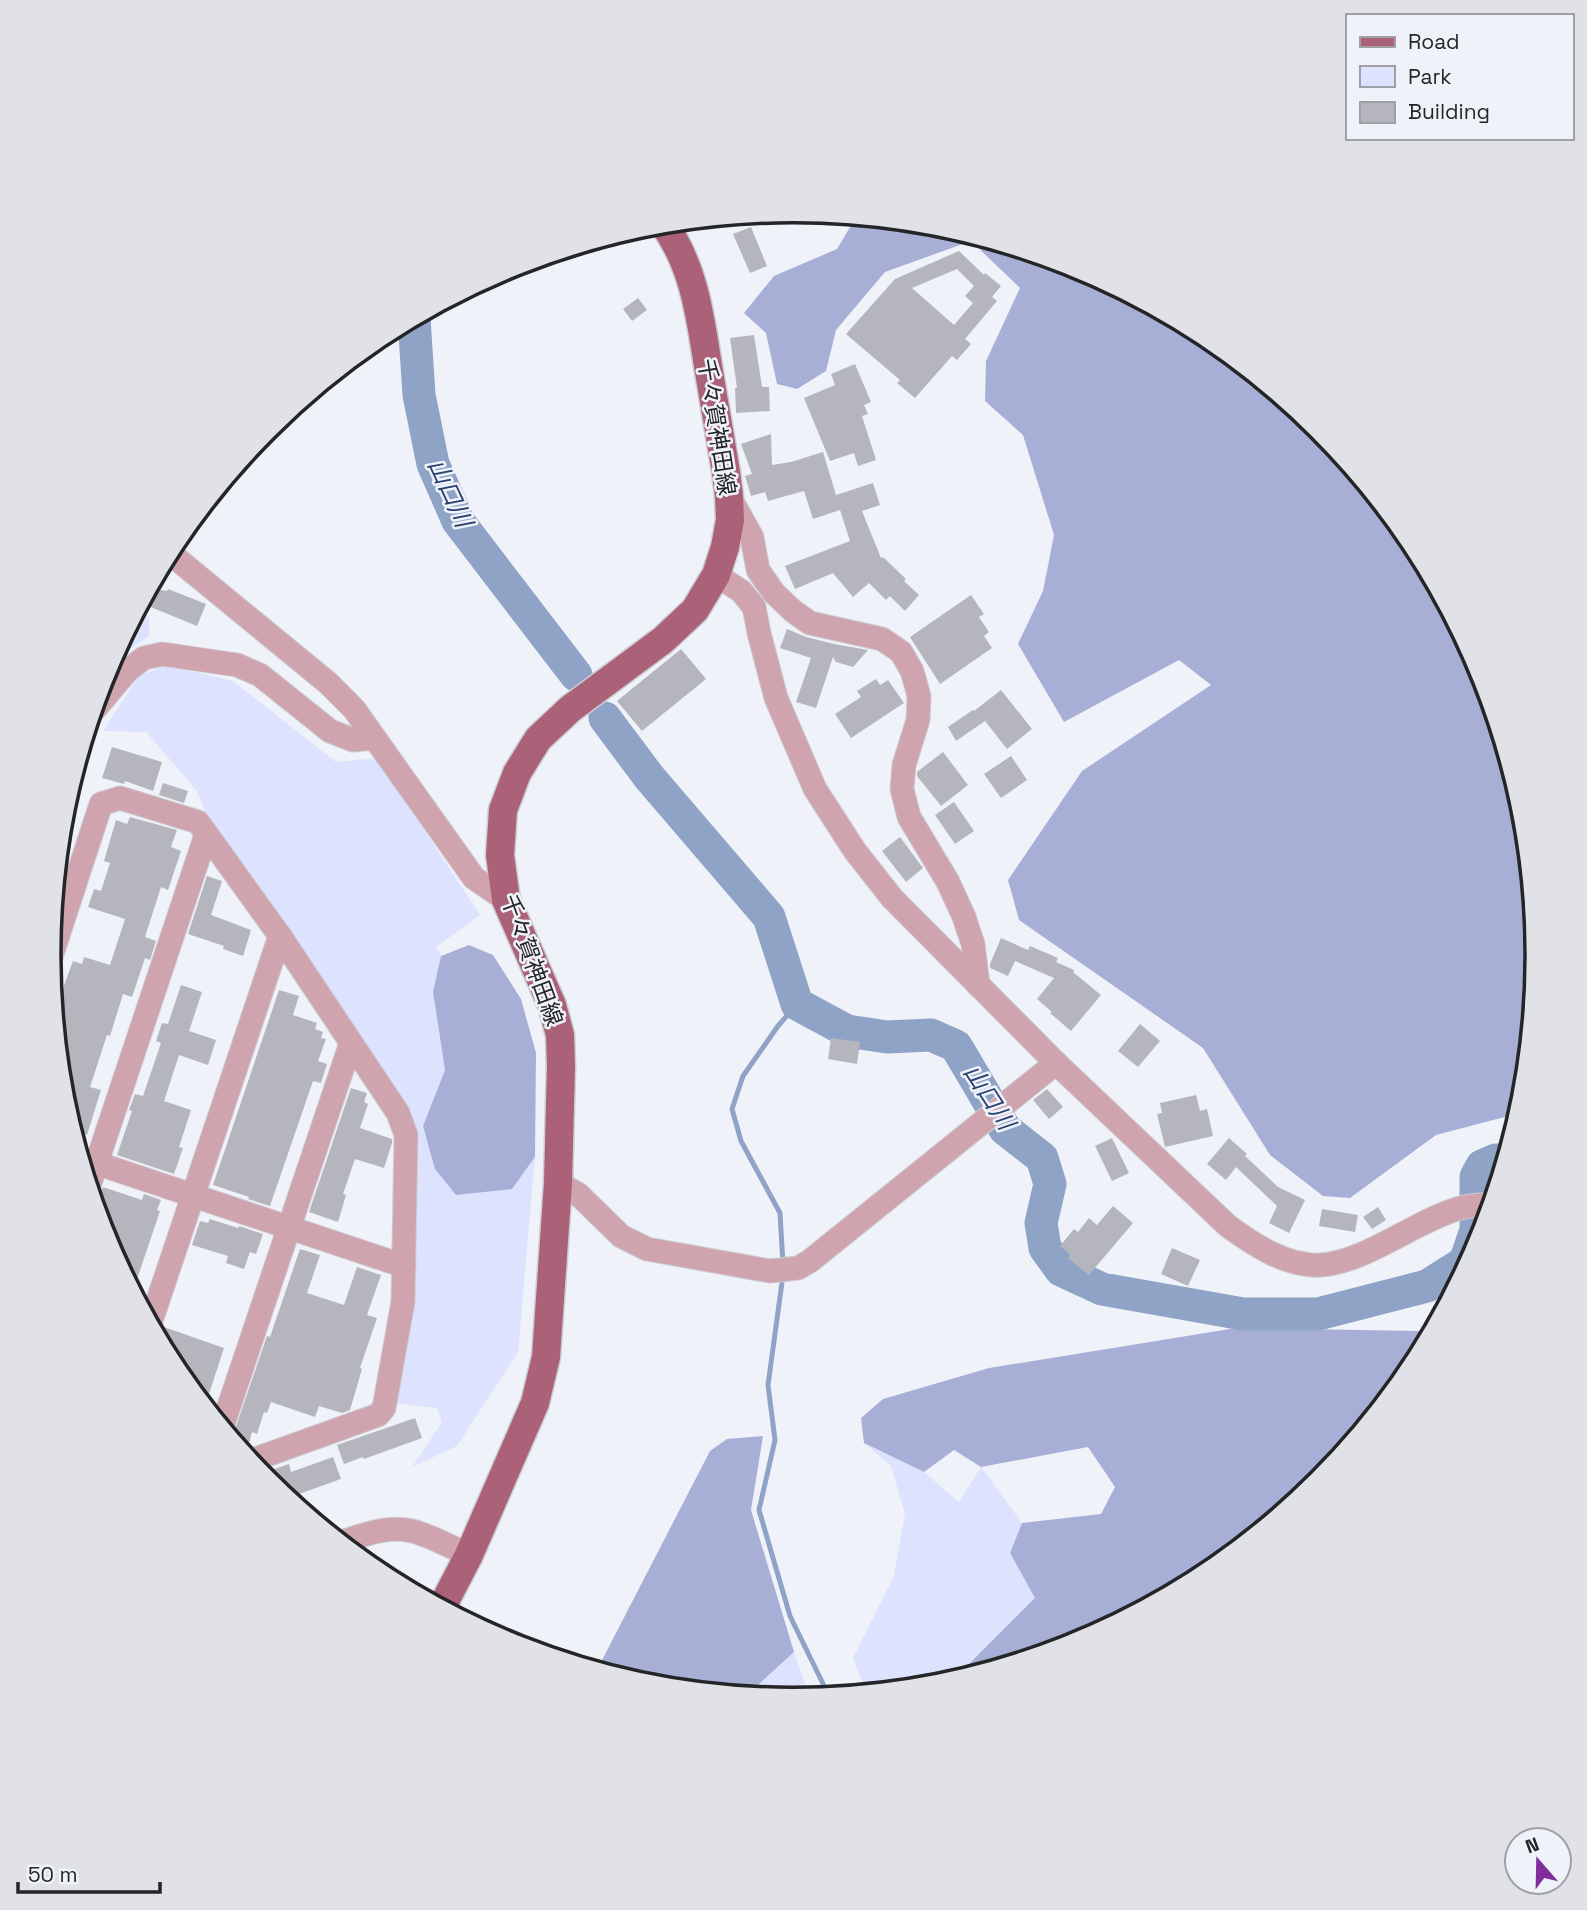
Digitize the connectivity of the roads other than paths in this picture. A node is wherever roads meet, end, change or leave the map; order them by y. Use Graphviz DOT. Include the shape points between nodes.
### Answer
graph roads {
  1 [pos="671,234"];
  2 [pos="729,496"];
  3 [pos="178,560"];
  4 [pos="716,575"];
  5 [pos="112,689"];
  6 [pos="373,737"];
  7 [pos="206,835"];
  8 [pos="506,900"];
  9 [pos="62,922"];
  10 [pos="280,936"];
  11 [pos="978,985"];
  12 [pos="351,1044"];
  13 [pos="1056,1063"];
  14 [pos="90,1158"];
  15 [pos="91,1161"];
  16 [pos="558,1183"];
  17 [pos="194,1196"];
  18 [pos="1481,1205"];
  19 [pos="289,1227"];
  20 [pos="404,1266"];
  21 [pos="154,1312"];
  22 [pos="226,1416"];
  23 [pos="261,1457"];
  24 [pos="352,1539"];
  25 [pos="469,1555"];
  26 [pos="446,1599"];
  1 -- 2 [label="main road, 千々賀神田線" via="700,314"];
  2 -- 4 [label="main road, 千々賀神田線" via="730,520"];
  2 -- 11 [label="street" via="752,537 758,570 774,593 810,623 881,639 901,652 912,671 919,695 918,720 902,789 909,817 964,916"];
  3 -- 6 [label="street" via="328,683"];
  4 -- 8 [label="main road, 千々賀神田線" via="695,610 663,640 570,709 538,739 517,773 503,810 500,855"];
  4 -- 11 [label="street" via="741,591 754,607 776,698 815,789 892,898"];
  5 -- 6 [label="street" via="144,658 162,654 237,665 260,676 330,731 353,740"];
  6 -- 8 [label="street" via="474,878"];
  7 -- 9 [label="street" via="198,822 120,798 101,804"];
  7 -- 10 [label="street"];
  7 -- 14 [label="street"];
  8 -- 16 [label="main road, 千々賀神田線" via="552,1005 560,1035"];
  10 -- 12 [label="street"];
  10 -- 17 [label="street"];
  11 -- 13 [label="street"];
  12 -- 19 [label="street"];
  12 -- 20 [label="street" via="398,1113 406,1135"];
  13 -- 16 [label="street" via="798,1268 770,1271 647,1249 621,1236 578,1194"];
  13 -- 18 [label="street" via="1228,1226 1286,1260 1319,1265 1348,1260 1427,1221"];
  15 -- 17 [label="street"];
  16 -- 25 [label="main road, 千々賀神田線" via="546,1357 538,1392"];
  17 -- 19 [label="street"];
  17 -- 21 [label="street"];
  19 -- 20 [label="street"];
  19 -- 22 [label="street"];
  20 -- 23 [label="street" via="403,1302 384,1408 378,1415"];
  24 -- 25 [label="street" via="381,1530 414,1531"];
  25 -- 26 [label="main road, 千々賀神田線"];
}
